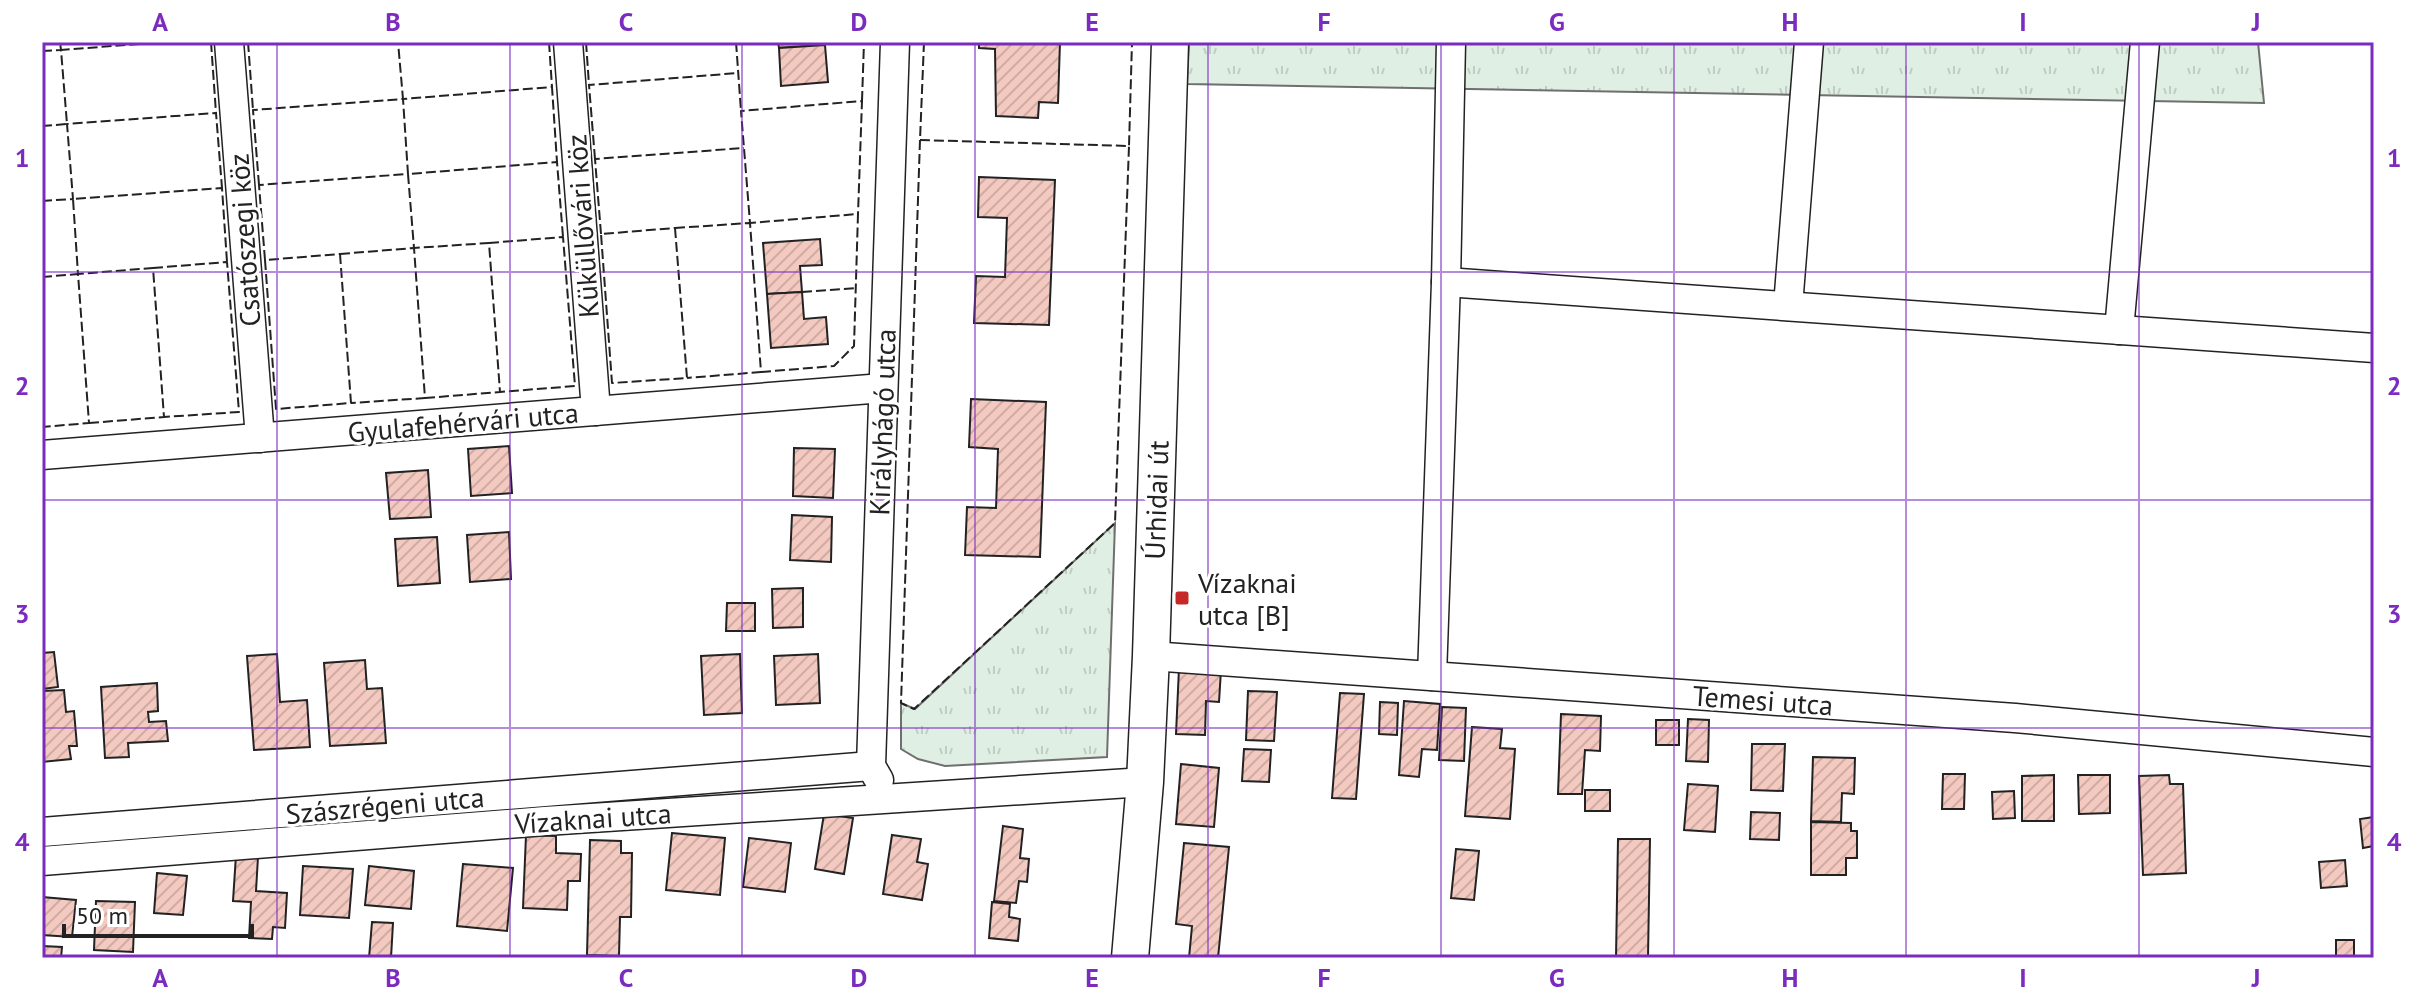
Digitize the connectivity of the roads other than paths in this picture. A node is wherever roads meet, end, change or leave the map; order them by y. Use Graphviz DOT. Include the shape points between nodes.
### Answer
graph roads {
  1 [pos="229,42"];
  2 [pos="568,42"];
  3 [pos="895,42"];
  4 [pos="1170,42"];
  5 [pos="1451,42"];
  6 [pos="1809,42"];
  7 [pos="2145,42"];
  8 [pos="1446,282"];
  9 [pos="1788,306"];
  10 [pos="2119,330"];
  11 [pos="2374,348"];
  12 [pos="883,388"];
  13 [pos="596,411"];
  14 [pos="260,438"];
  15 [pos="42,455"];
  16 [pos="1151,656"];
  17 [pos="1432,676"];
  18 [pos="2374,752"];
  19 [pos="871,766"];
  20 [pos="1145,782"];
  21 [pos="889,798"];
  22 [pos="42,832"];
  23 [pos="42,861"];
  24 [pos="1130,958"];
  1 -- 14 [label="street, Csatószegi köz"];
  2 -- 13 [label="street, Küküllővári köz"];
  3 -- 12 [label="street, Királyhágó utca"];
  4 -- 16 [label="main road, Úrhidai út"];
  5 -- 8 [label="street"];
  6 -- 9 [label="street"];
  7 -- 10 [label="street"];
  8 -- 9 [label="street"];
  8 -- 17 [label="street"];
  9 -- 10 [label="street"];
  10 -- 11 [label="street"];
  12 -- 13 [label="street, Gyulafehérvári utca"];
  12 -- 19 [label="street, Királyhágó utca"];
  13 -- 14 [label="street, Gyulafehérvári utca"];
  14 -- 15 [label="street, Gyulafehérvári utca"];
  16 -- 17 [label="street, Temesi utca"];
  16 -- 20 [label="main road, Úrhidai út"];
  17 -- 18 [label="street, Temesi utca" via="2015,718"];
  19 -- 21 [label="street"];
  19 -- 22 [label="street, Szászrégeni utca"];
  20 -- 21 [label="street, Vízaknai utca"];
  20 -- 24 [label="main road, Úrhidai út"];
  21 -- 23 [label="street, Vízaknai utca"];
}
